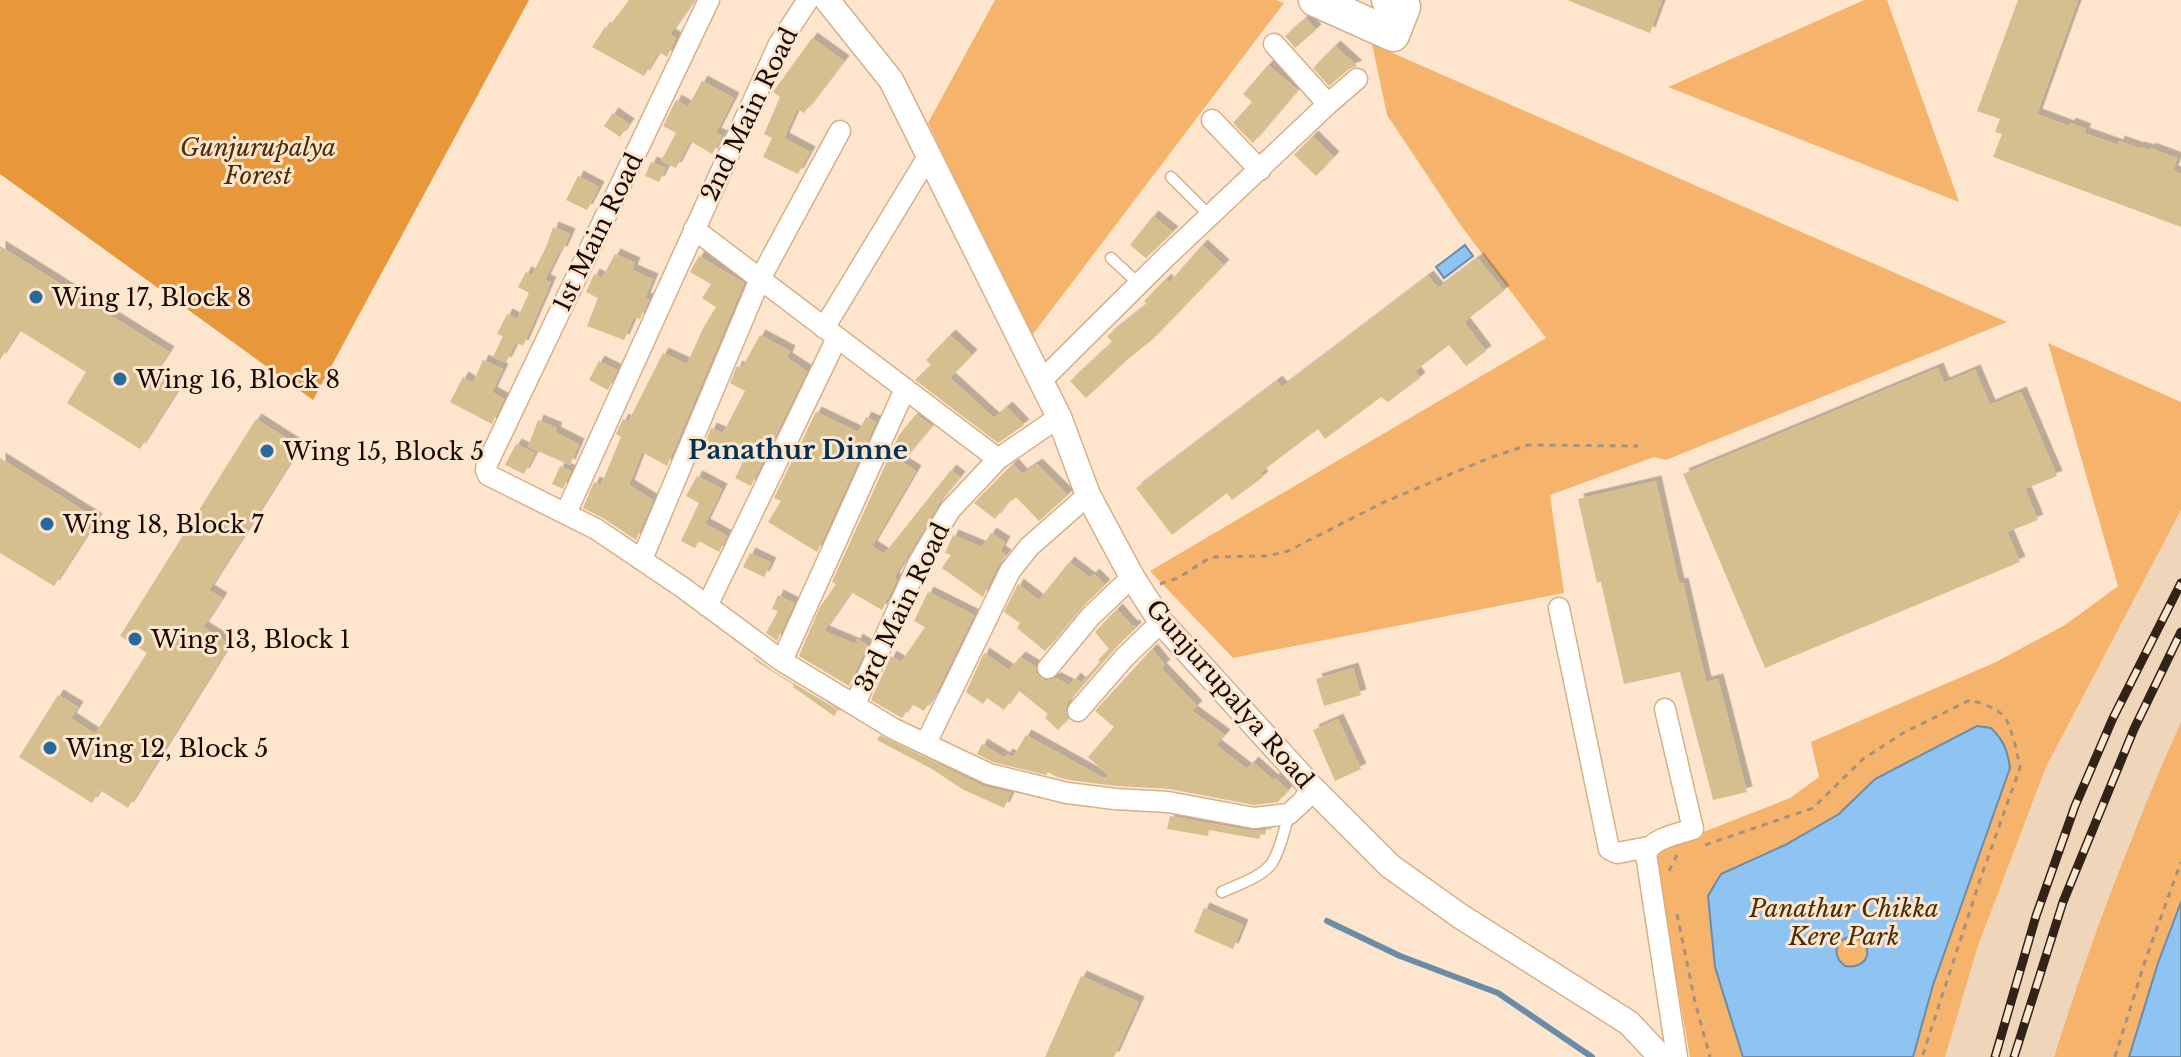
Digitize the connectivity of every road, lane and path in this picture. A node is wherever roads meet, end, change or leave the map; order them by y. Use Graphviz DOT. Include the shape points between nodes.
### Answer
graph roads {
  1 [pos="709,0"];
  2 [pos="808,0"];
  3 [pos="827,0"];
  4 [pos="1315,0"];
  5 [pos="1395,14"];
  6 [pos="1274,44"];
  7 [pos="1357,79"];
  8 [pos="1328,104"];
  9 [pos="1212,120"];
  10 [pos="840,131"];
  11 [pos="929,155"];
  12 [pos="1260,170"];
  13 [pos="1171,177"];
  14 [pos="1210,216"];
  15 [pos="694,229"];
  16 [pos="1111,258"];
  17 [pos="760,279"];
  18 [pos="1139,284"];
  19 [pos="830,333"];
  20 [pos="1041,381"];
  21 [pos="905,389"];
  22 [pos="1059,417"];
  23 [pos="1638,446"];
  24 [pos="998,459"];
  25 [pos="1088,495"];
  26 [pos="566,513"];
  27 [pos="642,559"];
  28 [pos="1138,585"];
  29 [pos="707,606"];
  30 [pos="1559,608"];
  31 [pos="1161,622"];
  32 [pos="782,661"];
  33 [pos="1048,668"];
  34 [pos="855,704"];
  35 [pos="1665,709"];
  36 [pos="1078,711"];
  37 [pos="926,743"];
  38 [pos="1312,788"];
  39 [pos="1289,814"];
  40 [pos="1649,847"];
  41 [pos="1693,848"];
  42 [pos="1678,854"];
  43 [pos="2181,862"];
  44 [pos="1668,873"];
  45 [pos="1222,892"];
  46 [pos="1674,902"];
  47 [pos="1661,1057"];
  48 [pos="1677,1057"];
  49 [pos="1710,1057"];
  50 [pos="1922,1057"];
  51 [pos="2115,1057"];
  1 -- 26 [label="street, 1st Main Road" via="487,464 488,475"];
  2 -- 15 [label="street, 2nd Main Road" via="779,44"];
  3 -- 11 [label="street, Gunjurupalya Road" via="891,80"];
  4 -- 5 [label="main road"];
  6 -- 8 [label="street"];
  7 -- 8 [label="street"];
  8 -- 12 [label="street"];
  9 -- 12 [label="street"];
  10 -- 17 [label="street"];
  11 -- 19 [label="street"];
  11 -- 20 [label="street, Gunjurupalya Road"];
  12 -- 14 [label="street"];
  13 -- 14 [label="lane"];
  14 -- 18 [label="street"];
  15 -- 17 [label="street"];
  15 -- 26 [label="street, 2nd Main Road"];
  16 -- 18 [label="lane"];
  17 -- 19 [label="street"];
  17 -- 27 [label="street"];
  18 -- 20 [label="street"];
  19 -- 21 [label="street"];
  19 -- 29 [label="street"];
  20 -- 22 [label="street, Gunjurupalya Road"];
  21 -- 24 [label="street"];
  21 -- 32 [label="street"];
  22 -- 24 [label="street, 3rd Main Road"];
  22 -- 25 [label="street, Gunjurupalya Road"];
  23 -- 28 [label="path" via="1528,445 1382,503 1288,551 1211,557 1178,578"];
  24 -- 34 [label="street, 3rd Main Road" via="950,510 919,562"];
  25 -- 28 [label="street, Gunjurupalya Road"];
  25 -- 37 [label="street" via="1010,571"];
  26 -- 27 [label="street"];
  27 -- 29 [label="street"];
  28 -- 31 [label="street, Gunjurupalya Road"];
  28 -- 33 [label="street" via="1091,616"];
  29 -- 32 [label="street"];
  30 -- 40 [label="street" via="1609,849 1617,853"];
  31 -- 36 [label="street"];
  31 -- 38 [label="street, Gunjurupalya Road"];
  32 -- 34 [label="street"];
  34 -- 37 [label="street"];
  35 -- 40 [label="street" via="1693,829"];
  37 -- 39 [label="street" via="989,774 1067,793 1168,802 1254,818"];
  38 -- 39 [label="street"];
  38 -- 47 [label="street, Gunjurupalya Road" via="1390,866 1629,1023"];
  39 -- 45 [label="lane" via="1270,865"];
  40 -- 48 [label="street"];
  41 -- 50 [label="path" via="1813,808 1863,759 1970,700 2004,717 2020,768"];
  42 -- 44 [label="path"];
  43 -- 51 [label="path"];
  46 -- 49 [label="path"];
}
